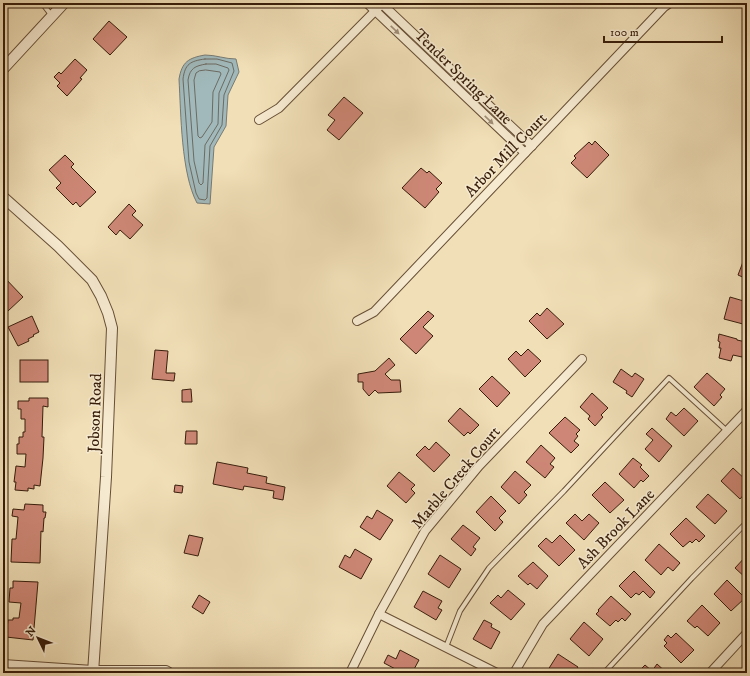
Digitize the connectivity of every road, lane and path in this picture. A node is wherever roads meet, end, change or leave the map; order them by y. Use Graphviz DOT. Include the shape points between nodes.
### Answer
graph roads {
  1 [pos="42,3"];
  2 [pos="64,3"];
  3 [pos="367,3"];
  4 [pos="382,3"];
  5 [pos="670,3"];
  6 [pos="375,11"];
  7 [pos="52,16"];
  8 [pos="3,69"];
  9 [pos="259,120"];
  10 [pos="532,146"];
  11 [pos="525,153"];
  12 [pos="3,197"];
  13 [pos="357,321"];
  14 [pos="582,359"];
  15 [pos="747,410"];
  16 [pos="727,431"];
  17 [pos="747,522"];
  18 [pos="379,614"];
  19 [pos="747,633"];
  20 [pos="446,647"];
  21 [pos="3,664"];
  22 [pos="93,671"];
  23 [pos="171,673"];
  24 [pos="350,673"];
  25 [pos="497,673"];
  26 [pos="514,673"];
  27 [pos="604,673"];
  28 [pos="710,673"];
  1 -- 7 [label="lane"];
  2 -- 7 [label="street"];
  3 -- 6 [label="street, Tender Spring Lane"];
  4 -- 6 [label="street"];
  4 -- 10 [label="street, Tender Spring Lane"];
  5 -- 10 [label="street, Arbor Mill Court"];
  6 -- 9 [label="street" via="279,108"];
  6 -- 11 [label="street, Tender Spring Lane, one-way"];
  7 -- 8 [label="street"];
  10 -- 11 [label="street, Arbor Mill Court"];
  11 -- 13 [label="street, Arbor Mill Court" via="374,312"];
  12 -- 22 [label="street, Jobson Road" via="92,280 101,296 112,328 106,477"];
  14 -- 18 [label="street, Marble Creek Court" via="479,466 425,531"];
  15 -- 16 [label="street, Ash Brook Lane"];
  16 -- 20 [label="lane" via="669,378 564,492 489,568 460,612"];
  16 -- 26 [label="street, Ash Brook Lane" via="543,624"];
  17 -- 27 [label="lane"];
  18 -- 20 [label="street"];
  18 -- 24 [label="street, Marble Creek Court"];
  19 -- 28 [label="street"];
  20 -- 25 [label="street"];
  21 -- 22 [label="street"];
  22 -- 23 [label="street" via="166,670"];
}
